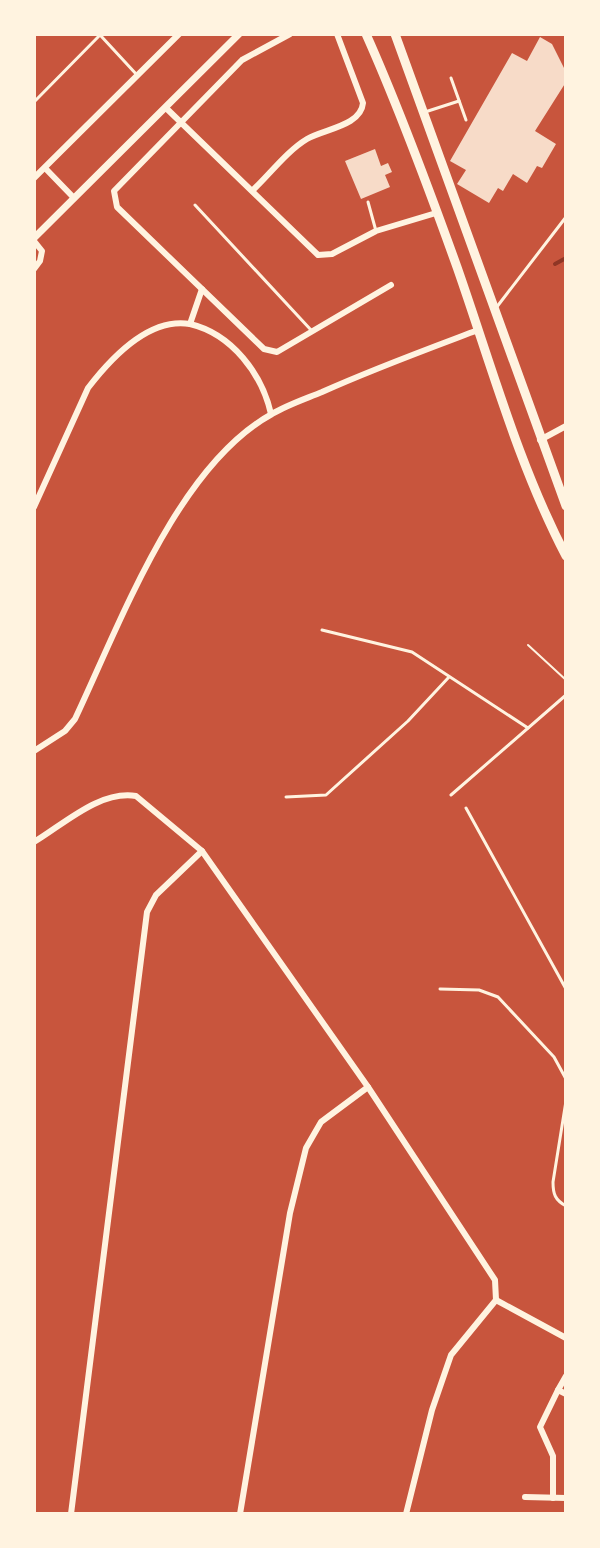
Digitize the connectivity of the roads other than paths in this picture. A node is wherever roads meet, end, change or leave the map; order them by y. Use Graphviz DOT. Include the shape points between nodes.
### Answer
graph roads {
  1 [pos="179,34"];
  2 [pos="239,34"];
  3 [pos="291,34"];
  4 [pos="337,34"];
  5 [pos="366,34"];
  6 [pos="396,34"];
  7 [pos="100,35"];
  8 [pos="138,75"];
  9 [pos="451,78"];
  10 [pos="459,101"];
  11 [pos="34,102"];
  12 [pos="166,108"];
  13 [pos="425,112"];
  14 [pos="466,120"];
  15 [pos="180,122"];
  16 [pos="45,168"];
  17 [pos="34,178"];
  18 [pos="253,190"];
  19 [pos="74,198"];
  20 [pos="368,202"];
  21 [pos="195,205"];
  22 [pos="436,213"];
  23 [pos="566,217"];
  24 [pos="376,231"];
  25 [pos="34,239"];
  26 [pos="34,269"];
  27 [pos="391,285"];
  28 [pos="202,289"];
  29 [pos="496,308"];
  30 [pos="190,324"];
  31 [pos="311,330"];
  32 [pos="478,330"];
  33 [pos="271,414"];
  34 [pos="566,426"];
  35 [pos="540,441"];
  36 [pos="566,506"];
  37 [pos="34,507"];
  38 [pos="566,556"];
  39 [pos="321,630"];
  40 [pos="448,677"];
  41 [pos="566,695"];
  42 [pos="528,728"];
  43 [pos="34,751"];
  44 [pos="451,795"];
  45 [pos="286,797"];
  46 [pos="466,808"];
  47 [pos="34,842"];
  48 [pos="202,851"];
  49 [pos="440,989"];
  50 [pos="566,989"];
  51 [pos="566,1078"];
  52 [pos="368,1087"];
  53 [pos="566,1101"];
  54 [pos="566,1206"];
  55 [pos="496,1300"];
  56 [pos="566,1338"];
  57 [pos="566,1376"];
  58 [pos="558,1390"];
  59 [pos="566,1395"];
  60 [pos="525,1497"];
  61 [pos="553,1498"];
  62 [pos="566,1498"];
  63 [pos="71,1514"];
  64 [pos="240,1514"];
  65 [pos="406,1514"];
  1 -- 8 [label="street"];
  2 -- 12 [label="street"];
  3 -- 15 [label="street" via="242,60"];
  4 -- 18 [label="street" via="363,103 359,116 306,139"];
  5 -- 22 [label="main road"];
  6 -- 13 [label="main road"];
  7 -- 8 [label="lane"];
  7 -- 11 [label="lane"];
  8 -- 16 [label="street"];
  9 -- 10 [label="lane"];
  10 -- 13 [label="lane"];
  10 -- 14 [label="lane"];
  12 -- 15 [label="street"];
  12 -- 19 [label="street"];
  13 -- 29 [label="main road"];
  15 -- 18 [label="street"];
  15 -- 28 [label="street" via="114,191 114,199 117,207"];
  16 -- 17 [label="street"];
  16 -- 19 [label="street"];
  18 -- 24 [label="street" via="318,255 332,254"];
  19 -- 25 [label="street"];
  20 -- 24 [label="lane"];
  21 -- 31 [label="lane"];
  22 -- 24 [label="street"];
  22 -- 32 [label="main road"];
  23 -- 29 [label="lane"];
  25 -- 26 [label="street" via="42,251"];
  27 -- 31 [label="street"];
  28 -- 30 [label="street"];
  28 -- 31 [label="street" via="264,349 277,352"];
  29 -- 35 [label="main road"];
  30 -- 33 [label="street" via="211,331 235,350 259,381"];
  30 -- 37 [label="street" via="178,322 147,332 99,374 88,388"];
  32 -- 33 [label="street"];
  32 -- 38 [label="main road" via="523,460"];
  33 -- 43 [label="street" via="214,462 185,497 75,719 65,732"];
  34 -- 35 [label="street"];
  35 -- 36 [label="main road"];
  39 -- 40 [label="lane" via="412,652"];
  40 -- 42 [label="lane"];
  40 -- 45 [label="lane" via="408,721 326,795"];
  41 -- 42 [label="lane"];
  42 -- 44 [label="lane"];
  46 -- 50 [label="lane"];
  47 -- 48 [label="street" via="107,797 122,794 136,796"];
  48 -- 52 [label="street"];
  48 -- 63 [label="street" via="156,895 147,912"];
  49 -- 51 [label="lane" via="479,990 498,997 554,1057"];
  52 -- 55 [label="street" via="495,1280"];
  52 -- 64 [label="street" via="321,1122 306,1148 290,1213"];
  53 -- 54 [label="lane" via="553,1193"];
  55 -- 56 [label="street"];
  55 -- 65 [label="street" via="451,1355 432,1410"];
  57 -- 58 [label="street"];
  58 -- 59 [label="street"];
  58 -- 61 [label="street" via="540,1427 553,1456"];
  60 -- 61 [label="street"];
  61 -- 62 [label="street"];
}
